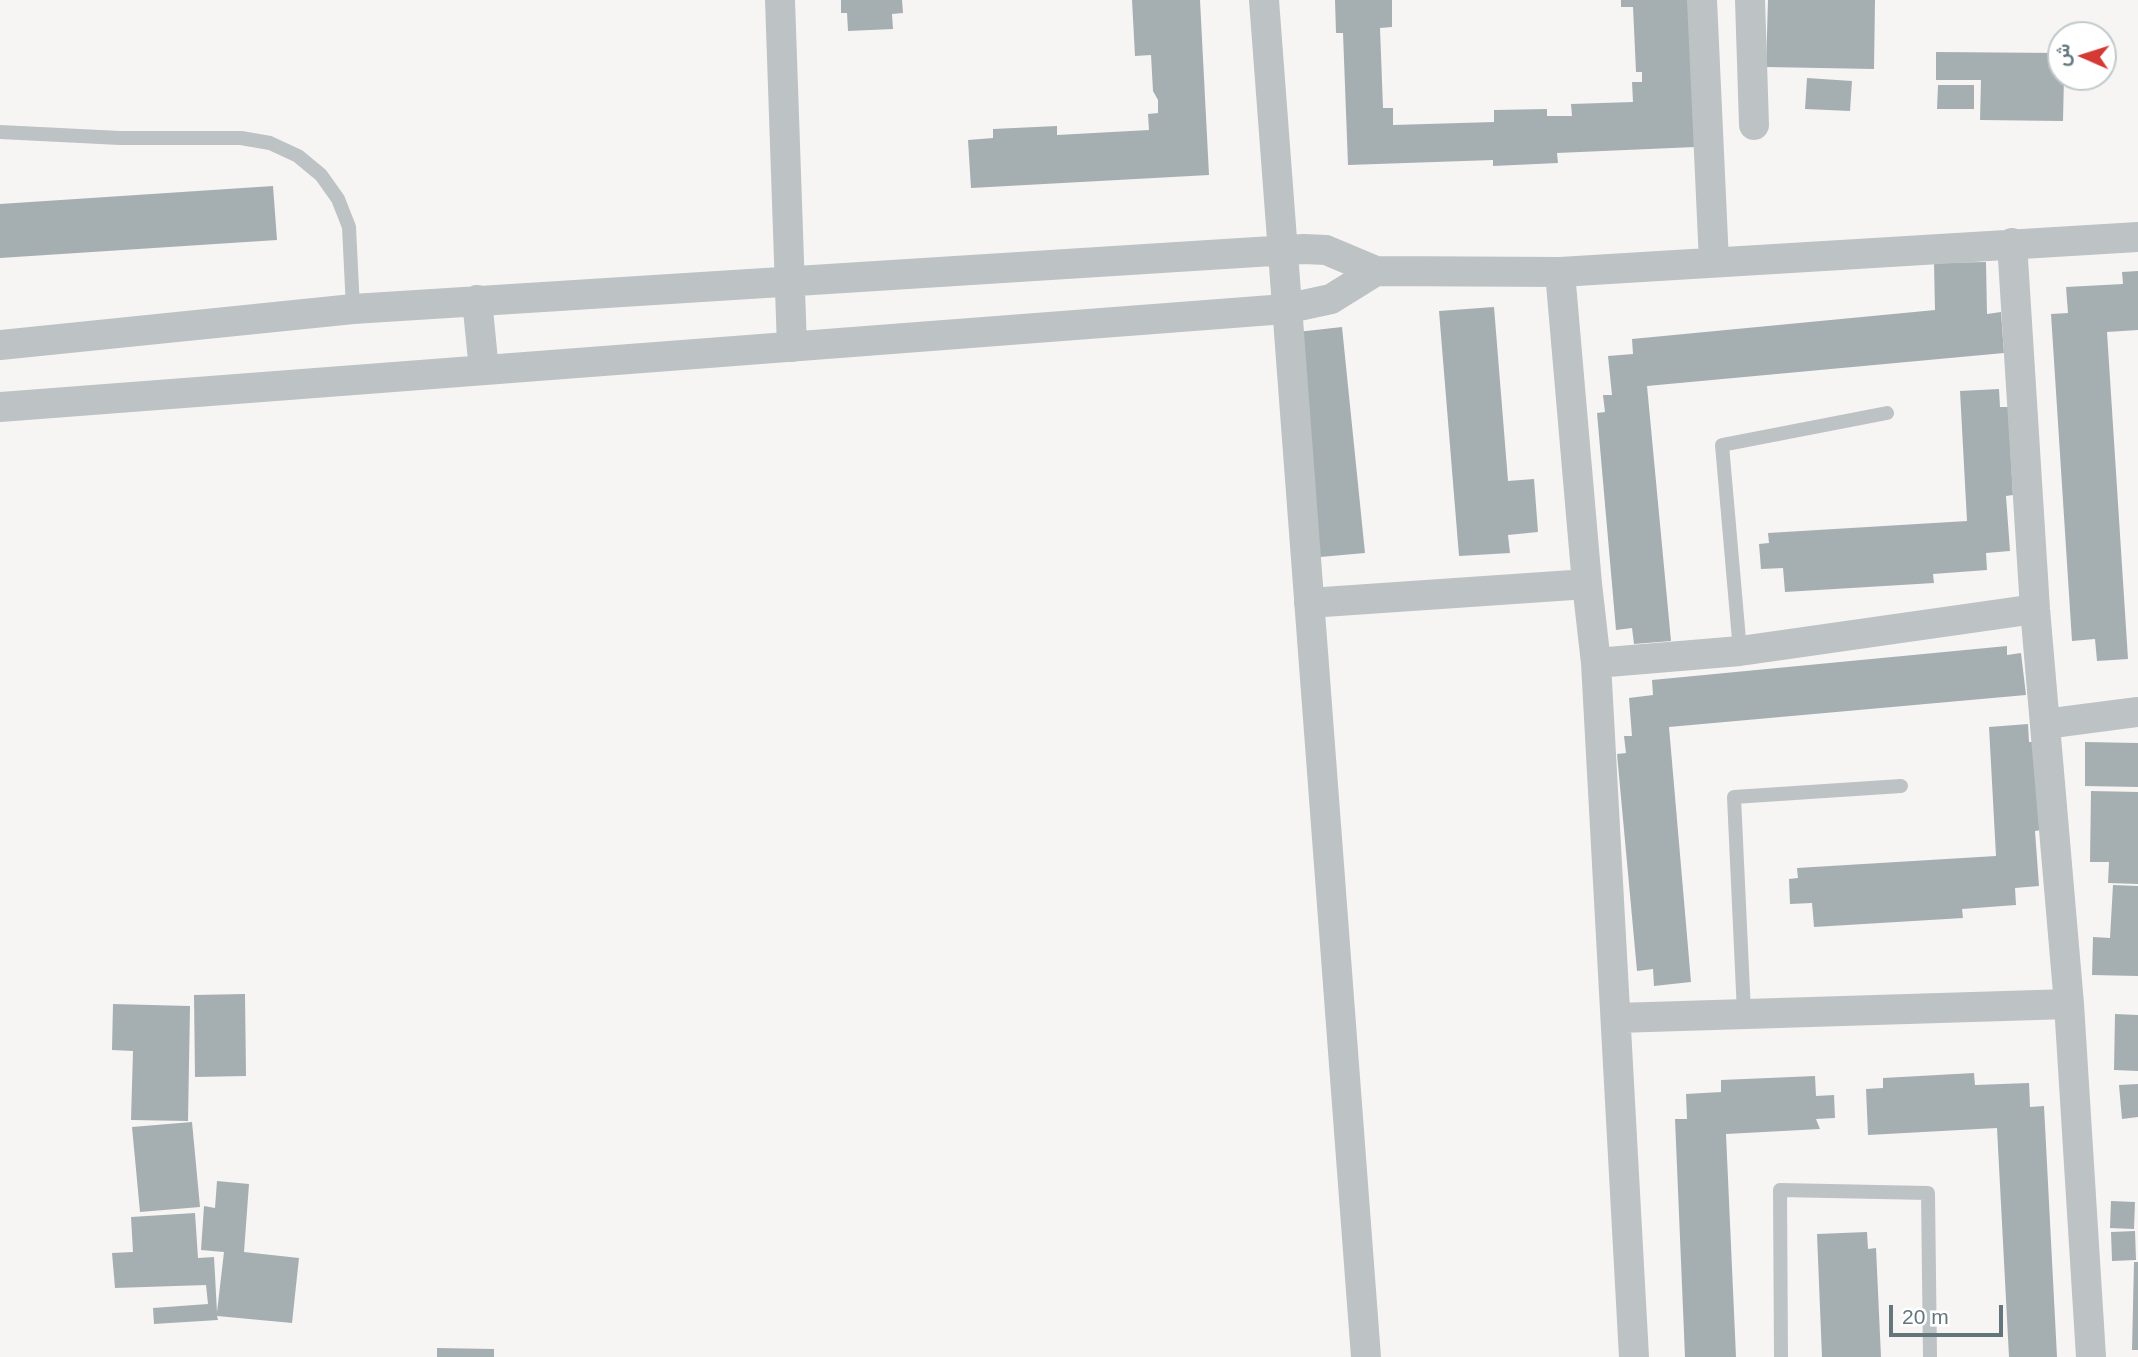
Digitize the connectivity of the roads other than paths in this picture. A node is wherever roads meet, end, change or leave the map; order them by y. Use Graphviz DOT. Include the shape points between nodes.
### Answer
graph roads {
  1 [pos="780,0"];
  2 [pos="1264,0"];
  3 [pos="1702,0"];
  4 [pos="1750,0"];
  5 [pos="1754,125"];
  6 [pos="0,132"];
  7 [pos="2138,237"];
  8 [pos="2012,243"];
  9 [pos="1282,250"];
  10 [pos="1714,262"];
  11 [pos="1376,271"];
  12 [pos="1560,271"];
  13 [pos="790,281"];
  14 [pos="477,300"];
  15 [pos="353,309"];
  16 [pos="1286,309"];
  17 [pos="0,345"];
  18 [pos="792,347"];
  19 [pos="484,370"];
  20 [pos="0,407"];
  21 [pos="1887,413"];
  22 [pos="1587,584"];
  23 [pos="1308,603"];
  24 [pos="2035,609"];
  25 [pos="1740,651"];
  26 [pos="1596,663"];
  27 [pos="2138,712"];
  28 [pos="2045,724"];
  29 [pos="1901,786"];
  30 [pos="2069,1004"];
  31 [pos="1744,1013"];
  32 [pos="1617,1018"];
  33 [pos="1366,1357"];
  34 [pos="1634,1357"];
  35 [pos="1781,1357"];
  36 [pos="1930,1357"];
  37 [pos="2091,1357"];
  1 -- 13 [label="street"];
  2 -- 9 [label="street"];
  3 -- 10 [label="street"];
  4 -- 5 [label="street"];
  6 -- 15 [label="lane" via="241,138 270,143 298,156 321,175 338,199 349,227"];
  7 -- 8 [label="street"];
  8 -- 10 [label="street"];
  8 -- 24 [label="street"];
  9 -- 11 [label="street" via="1326,250"];
  9 -- 13 [label="street"];
  9 -- 16 [label="street"];
  10 -- 12 [label="street"];
  11 -- 12 [label="street"];
  11 -- 16 [label="street" via="1331,299"];
  12 -- 22 [label="street"];
  13 -- 14 [label="street"];
  13 -- 18 [label="street"];
  14 -- 15 [label="street"];
  14 -- 19 [label="street"];
  15 -- 17 [label="street"];
  16 -- 18 [label="street"];
  16 -- 23 [label="street"];
  18 -- 19 [label="street"];
  19 -- 20 [label="street"];
  21 -- 25 [label="lane" via="1722,445"];
  22 -- 23 [label="street"];
  22 -- 26 [label="street"];
  23 -- 33 [label="street"];
  24 -- 25 [label="street"];
  24 -- 28 [label="street"];
  25 -- 26 [label="street"];
  26 -- 32 [label="street"];
  27 -- 28 [label="street"];
  28 -- 30 [label="street"];
  29 -- 31 [label="lane" via="1734,797"];
  30 -- 31 [label="street"];
  30 -- 37 [label="street"];
  31 -- 32 [label="street"];
  32 -- 34 [label="street"];
  35 -- 36 [label="lane" via="1780,1190 1928,1194"];
}
